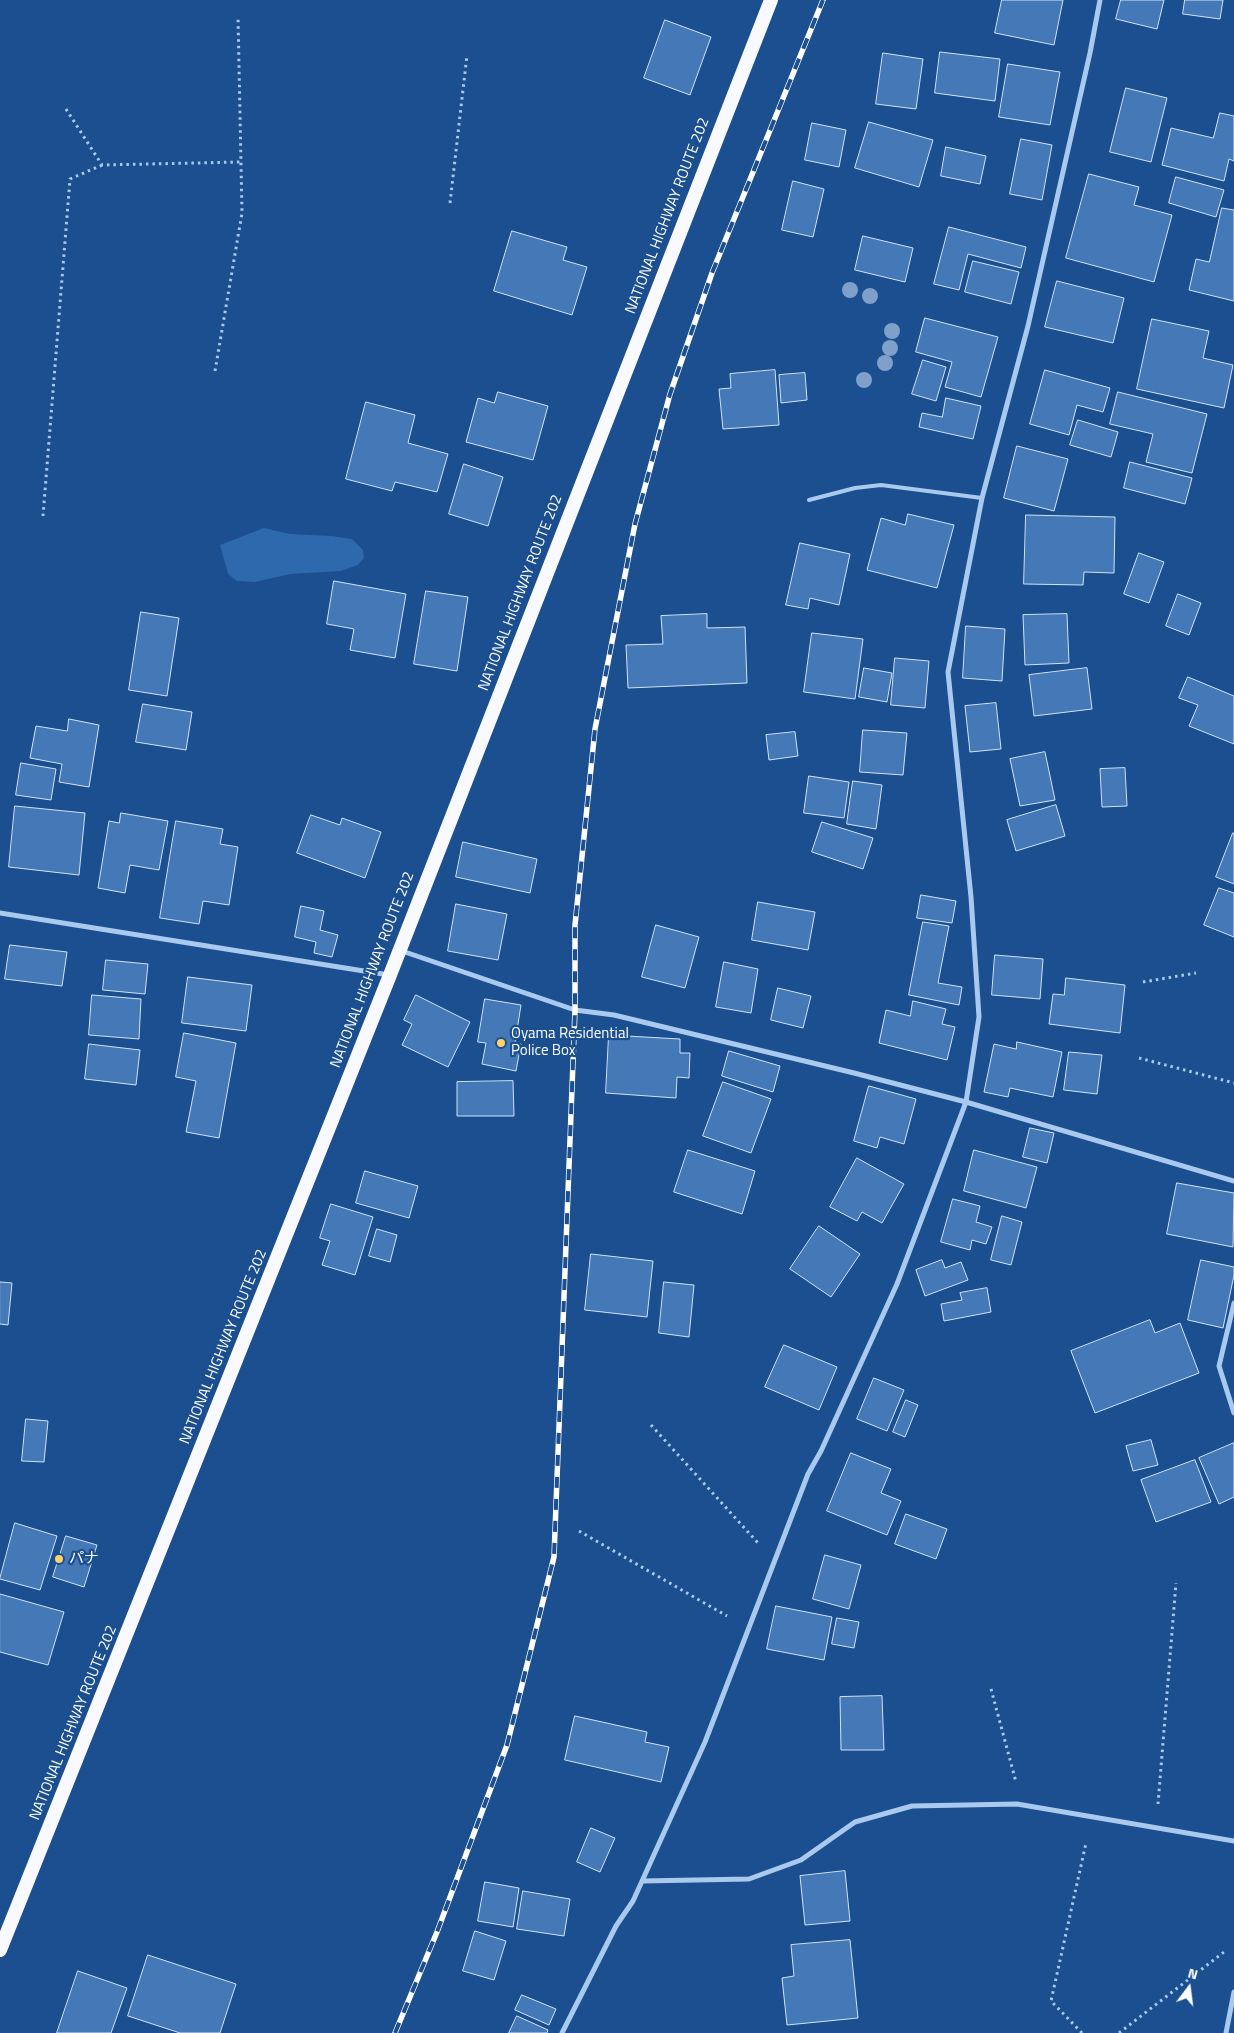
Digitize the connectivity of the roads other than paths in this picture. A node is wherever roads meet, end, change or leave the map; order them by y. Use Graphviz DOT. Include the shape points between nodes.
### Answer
graph roads {
  1 [pos="770,0"];
  2 [pos="1100,0"];
  3 [pos="982,498"];
  4 [pos="809,500"];
  5 [pos="0,912"];
  6 [pos="399,950"];
  7 [pos="390,975"];
  8 [pos="966,1102"];
  9 [pos="1233,1180"];
  10 [pos="1234,1303"];
  11 [pos="1234,1413"];
  12 [pos="1234,1841"];
  13 [pos="642,1881"];
  14 [pos="0,1950"];
  15 [pos="1234,1992"];
  16 [pos="562,2033"];
  17 [pos="1226,2033"];
  1 -- 6 [label="highway, NATIONAL HIGHWAY ROUTE 202"];
  2 -- 3 [label="street" via="1028,326"];
  3 -- 4 [label="lane" via="882,485"];
  3 -- 8 [label="street" via="948,672 971,898 979,1016"];
  5 -- 7 [label="street"];
  6 -- 7 [label="highway, NATIONAL HIGHWAY ROUTE 202"];
  6 -- 8 [label="street" via="575,1010 614,1015"];
  7 -- 14 [label="highway, NATIONAL HIGHWAY ROUTE 202"];
  8 -- 9 [label="street"];
  8 -- 13 [label="street" via="897,1284 808,1474 705,1742"];
  10 -- 11 [label="street" via="1219,1366"];
  12 -- 13 [label="street" via="1017,1804 912,1806 855,1822 801,1860 749,1879"];
  13 -- 16 [label="street"];
  15 -- 17 [label="street"];
}
